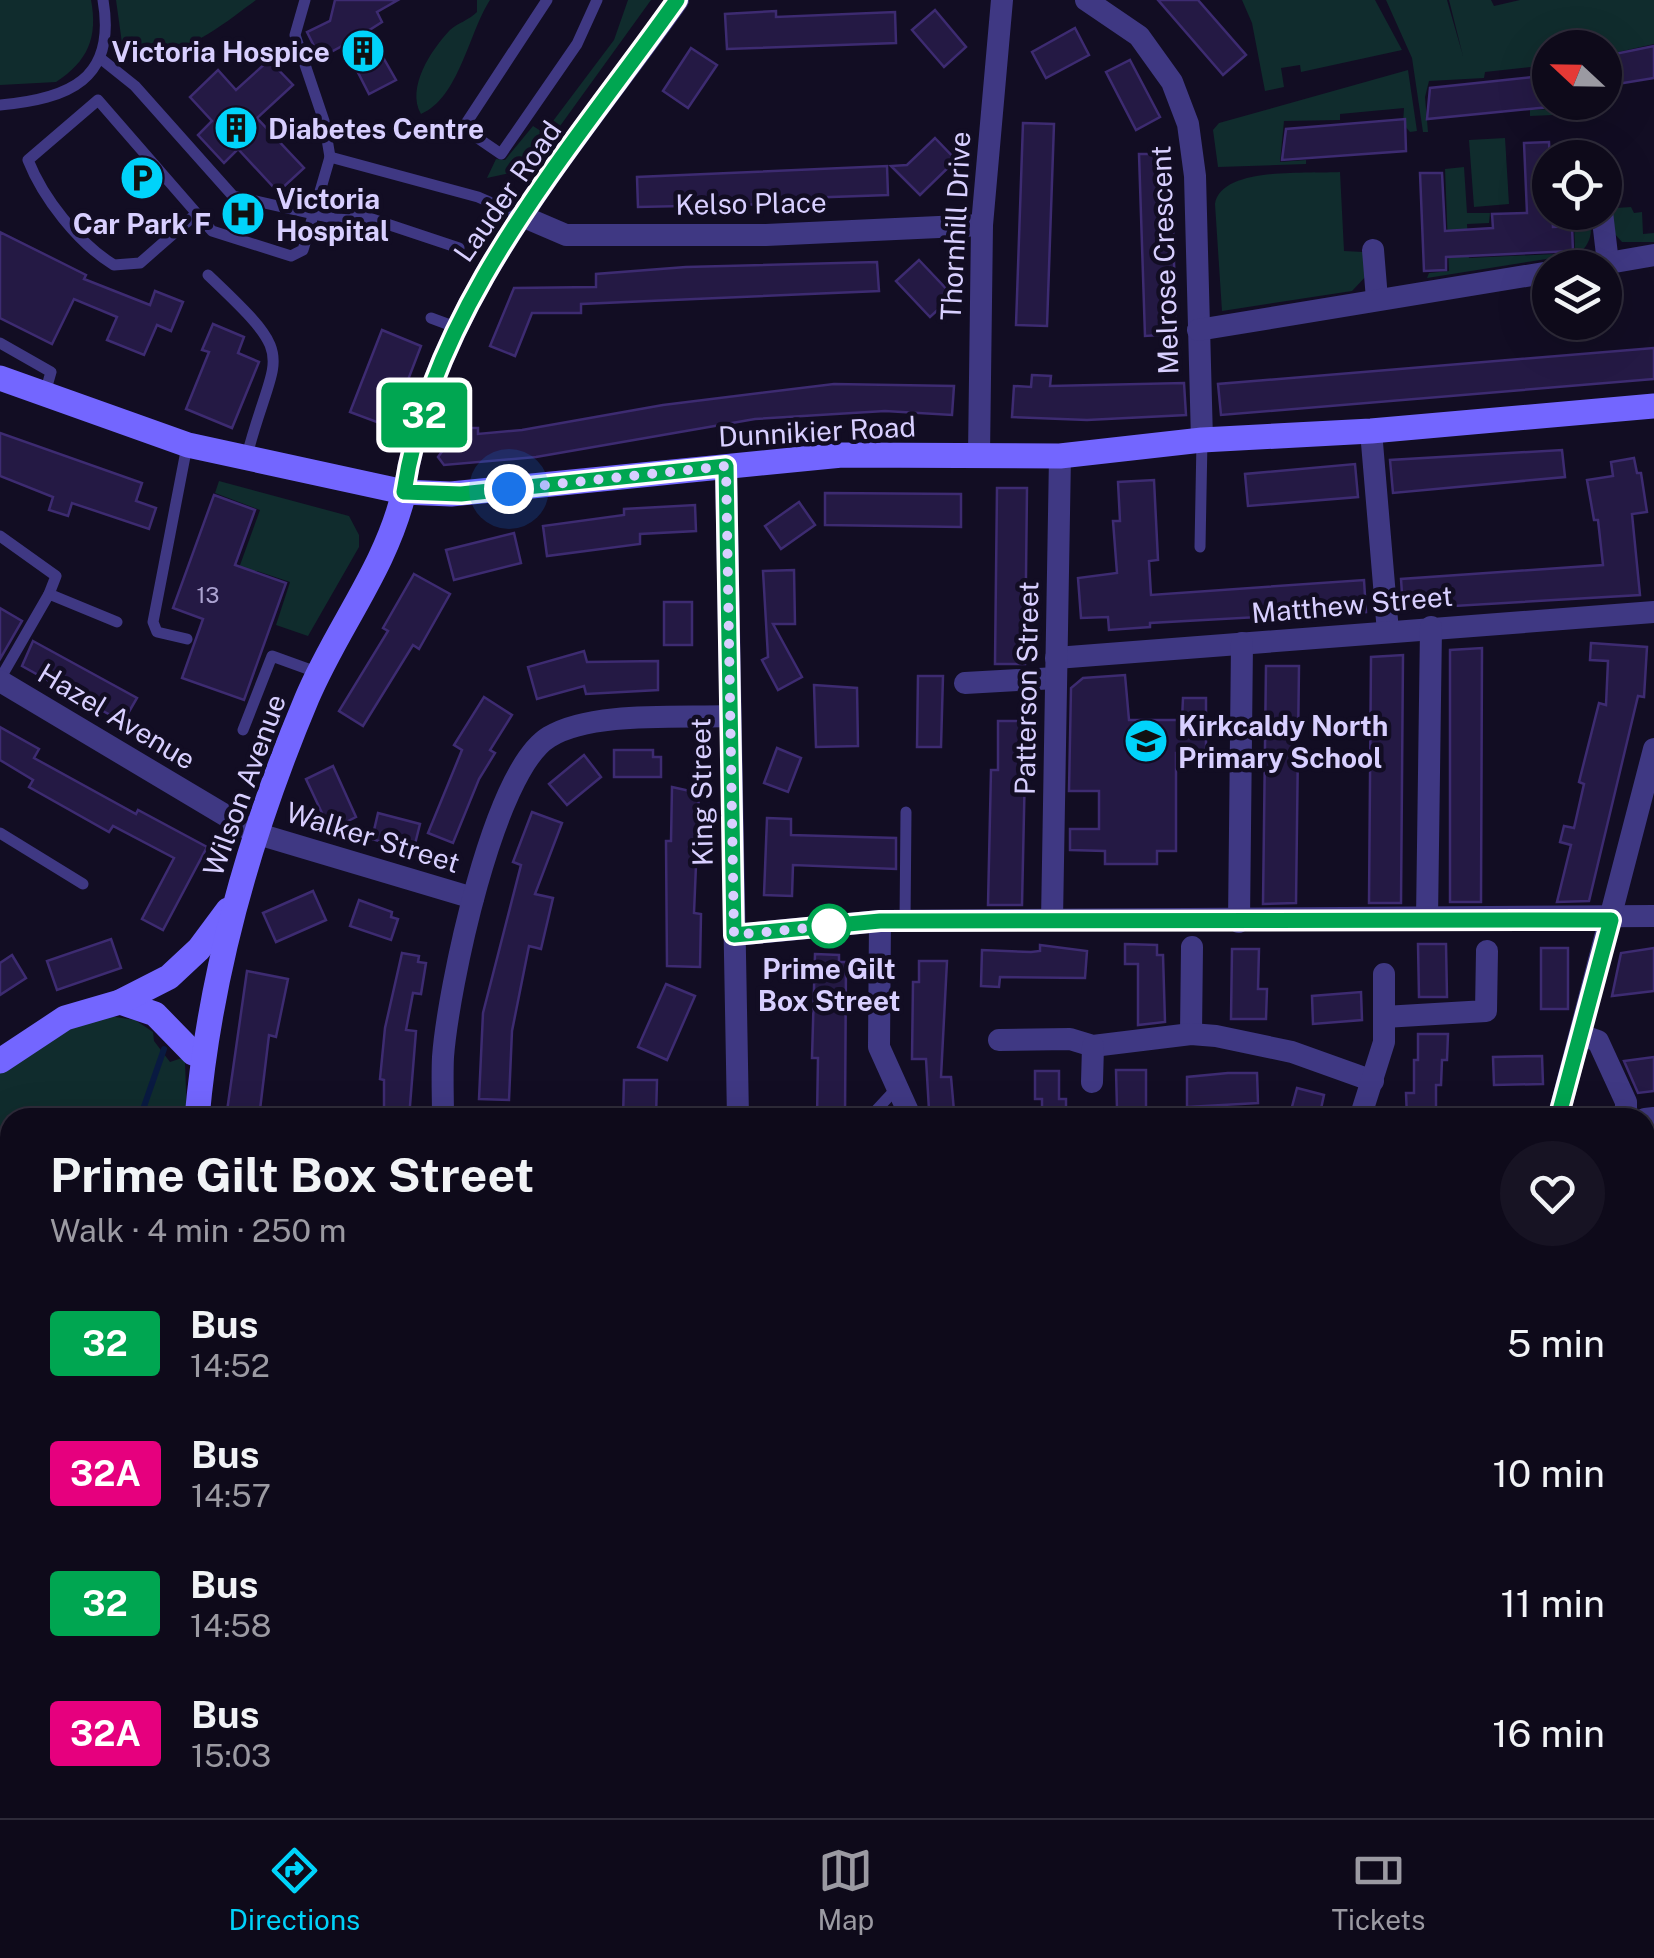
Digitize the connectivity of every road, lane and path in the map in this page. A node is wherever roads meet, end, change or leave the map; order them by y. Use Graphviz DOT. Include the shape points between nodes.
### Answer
graph roads {
  1 [pos="103,0"];
  2 [pos="305,0"];
  3 [pos="547,0"];
  4 [pos="597,0"];
  5 [pos="678,0"];
  6 [pos="1002,0"];
  7 [pos="1086,0"];
  8 [pos="100,58"];
  9 [pos="0,105"];
  10 [pos="330,157"];
  11 [pos="196,214"];
  12 [pos="313,214"];
  13 [pos="524,217"];
  14 [pos="982,225"];
  15 [pos="459,248"];
  16 [pos="1373,250"];
  17 [pos="1654,255"];
  18 [pos="1622,261"];
  19 [pos="208,275"];
  20 [pos="1532,275"];
  21 [pos="1377,299"];
  22 [pos="430,318"];
  23 [pos="458,328"];
  24 [pos="1198,330"];
  25 [pos="0,344"];
  26 [pos="0,378"];
  27 [pos="45,398"];
  28 [pos="1654,406"];
  29 [pos="1371,432"];
  30 [pos="1202,440"];
  31 [pos="188,446"];
  32 [pos="979,454"];
  33 [pos="1060,456"];
  34 [pos="246,459"];
  35 [pos="726,466"];
  36 [pos="404,492"];
  37 [pos="0,536"];
  38 [pos="1200,547"];
  39 [pos="49,594"];
  40 [pos="1654,612"];
  41 [pos="116,622"];
  42 [pos="1431,628"];
  43 [pos="1388,632"];
  44 [pos="188,639"];
  45 [pos="1242,643"];
  46 [pos="1056,668"];
  47 [pos="319,673"];
  48 [pos="0,680"];
  49 [pos="966,683"];
  50 [pos="729,716"];
  51 [pos="243,730"];
  52 [pos="1654,749"];
  53 [pos="906,812"];
  54 [pos="0,833"];
  55 [pos="255,833"];
  56 [pos="82,884"];
  57 [pos="473,898"];
  58 [pos="234,902"];
  59 [pos="1654,916"];
  60 [pos="1427,919"];
  61 [pos="1052,920"];
  62 [pos="1611,920"];
  63 [pos="880,921"];
  64 [pos="905,922"];
  65 [pos="1240,922"];
  66 [pos="734,935"];
  67 [pos="1192,947"];
  68 [pos="1487,951"];
  69 [pos="1384,974"];
  70 [pos="120,1002"];
  71 [pos="1384,1016"];
  72 [pos="1191,1034"];
  73 [pos="1581,1035"];
  74 [pos="998,1040"];
  75 [pos="1093,1046"];
  76 [pos="203,1056"];
  77 [pos="0,1061"];
  78 [pos="1373,1081"];
  79 [pos="1092,1082"];
  80 [pos="895,1090"];
  81 [pos="199,1108"];
  82 [pos="444,1108"];
  83 [pos="738,1108"];
  84 [pos="878,1108"];
  85 [pos="905,1108"];
  86 [pos="1364,1108"];
  87 [pos="1561,1108"];
  88 [pos="1626,1108"];
  1 -- 8 [label="lane"];
  2 -- 10 [label="lane" via="295,35"];
  3 -- 4 [label="lane" via="463,128 500,154 577,44"];
  5 -- 13 [label="street, Lauder Road"];
  6 -- 14 [label="street, Thornhill Drive"];
  7 -- 24 [label="street, Melrose Crescent" via="1139,36 1172,82 1188,124"];
  8 -- 9 [label="lane" via="78,86 57,98"];
  8 -- 12 [label="lane" via="135,86 233,196"];
  10 -- 12 [label="lane"];
  10 -- 13 [label="lane" via="478,197"];
  11 -- 11 [label="lane" via="140,263 114,265 38,186 28,160 98,100"];
  11 -- 12 [label="lane" via="212,231 292,256 303,250"];
  12 -- 15 [label="lane" via="346,221 357,214"];
  13 -- 14 [label="street, Kelso Place" via="566,235"];
  13 -- 23 [label="street, Lauder Road" via="481,279"];
  14 -- 32 [label="street, Thornhill Drive"];
  16 -- 21 [label="street"];
  17 -- 18 [label="street"];
  19 -- 34 [label="lane" via="268,334 275,354 274,378"];
  20 -- 21 [label="street"];
  21 -- 24 [label="street"];
  22 -- 23 [label="lane"];
  23 -- 36 [label="street, Lauder Road" via="410,449"];
  24 -- 30 [label="street, Melrose Crescent"];
  25 -- 27 [label="lane" via="51,372"];
  26 -- 27 [label="street, Dunnikier Road"];
  27 -- 31 [label="street, Dunnikier Road"];
  28 -- 29 [label="street, Dunnikier Road"];
  29 -- 30 [label="street, Dunnikier Road"];
  29 -- 43 [label="street"];
  30 -- 33 [label="street, Dunnikier Road"];
  30 -- 38 [label="lane"];
  31 -- 34 [label="street, Dunnikier Road"];
  31 -- 44 [label="lane" via="153,622 157,632"];
  32 -- 33 [label="street, Dunnikier Road"];
  32 -- 35 [label="street, Dunnikier Road" via="842,454"];
  33 -- 46 [label="street, Patterson Street"];
  34 -- 36 [label="street, Dunnikier Road"];
  35 -- 36 [label="street, Dunnikier Road" via="461,494"];
  35 -- 50 [label="street, King Street"];
  36 -- 47 [label="street, Wilson Avenue" via="385,553"];
  37 -- 39 [label="lane" via="56,576"];
  39 -- 41 [label="lane"];
  39 -- 48 [label="lane"];
  40 -- 42 [label="street, Matthew Street"];
  42 -- 43 [label="street, Matthew Street"];
  42 -- 60 [label="street"];
  43 -- 45 [label="street, Matthew Street"];
  45 -- 46 [label="street, Matthew Street"];
  45 -- 65 [label="street"];
  46 -- 49 [label="street, Matthew Street"];
  46 -- 61 [label="street, Patterson Street"];
  47 -- 51 [label="lane" via="272,656"];
  47 -- 55 [label="street, Wilson Avenue"];
  48 -- 55 [label="street, Hazel Avenue"];
  50 -- 57 [label="street" via="588,724 546,738 506,798"];
  50 -- 66 [label="street, King Street"];
  52 -- 62 [label="street"];
  53 -- 64 [label="lane"];
  54 -- 56 [label="lane"];
  55 -- 57 [label="street, Walker Street"];
  55 -- 58 [label="street, Wilson Avenue"];
  57 -- 82 [label="street" via="443,1055"];
  58 -- 70 [label="street" via="169,977"];
  58 -- 76 [label="street, Wilson Avenue"];
  59 -- 62 [label="street"];
  60 -- 62 [label="street"];
  60 -- 65 [label="street"];
  61 -- 64 [label="street"];
  61 -- 65 [label="street"];
  62 -- 73 [label="street"];
  63 -- 64 [label="street"];
  63 -- 66 [label="street"];
  63 -- 80 [label="street" via="879,1047"];
  66 -- 83 [label="street, King Street"];
  67 -- 72 [label="street"];
  68 -- 71 [label="street" via="1486,1011"];
  69 -- 71 [label="street"];
  70 -- 76 [label="street" via="155,1014"];
  70 -- 77 [label="street" via="65,1018"];
  71 -- 78 [label="street"];
  72 -- 75 [label="street"];
  72 -- 78 [label="street" via="1257,1043"];
  73 -- 87 [label="street"];
  73 -- 88 [label="street" via="1598,1040"];
  74 -- 75 [label="street" via="1070,1039"];
  75 -- 79 [label="street"];
  76 -- 81 [label="street, Wilson Avenue"];
  78 -- 86 [label="street"];
  80 -- 84 [label="lane"];
  80 -- 85 [label="street"];
}
